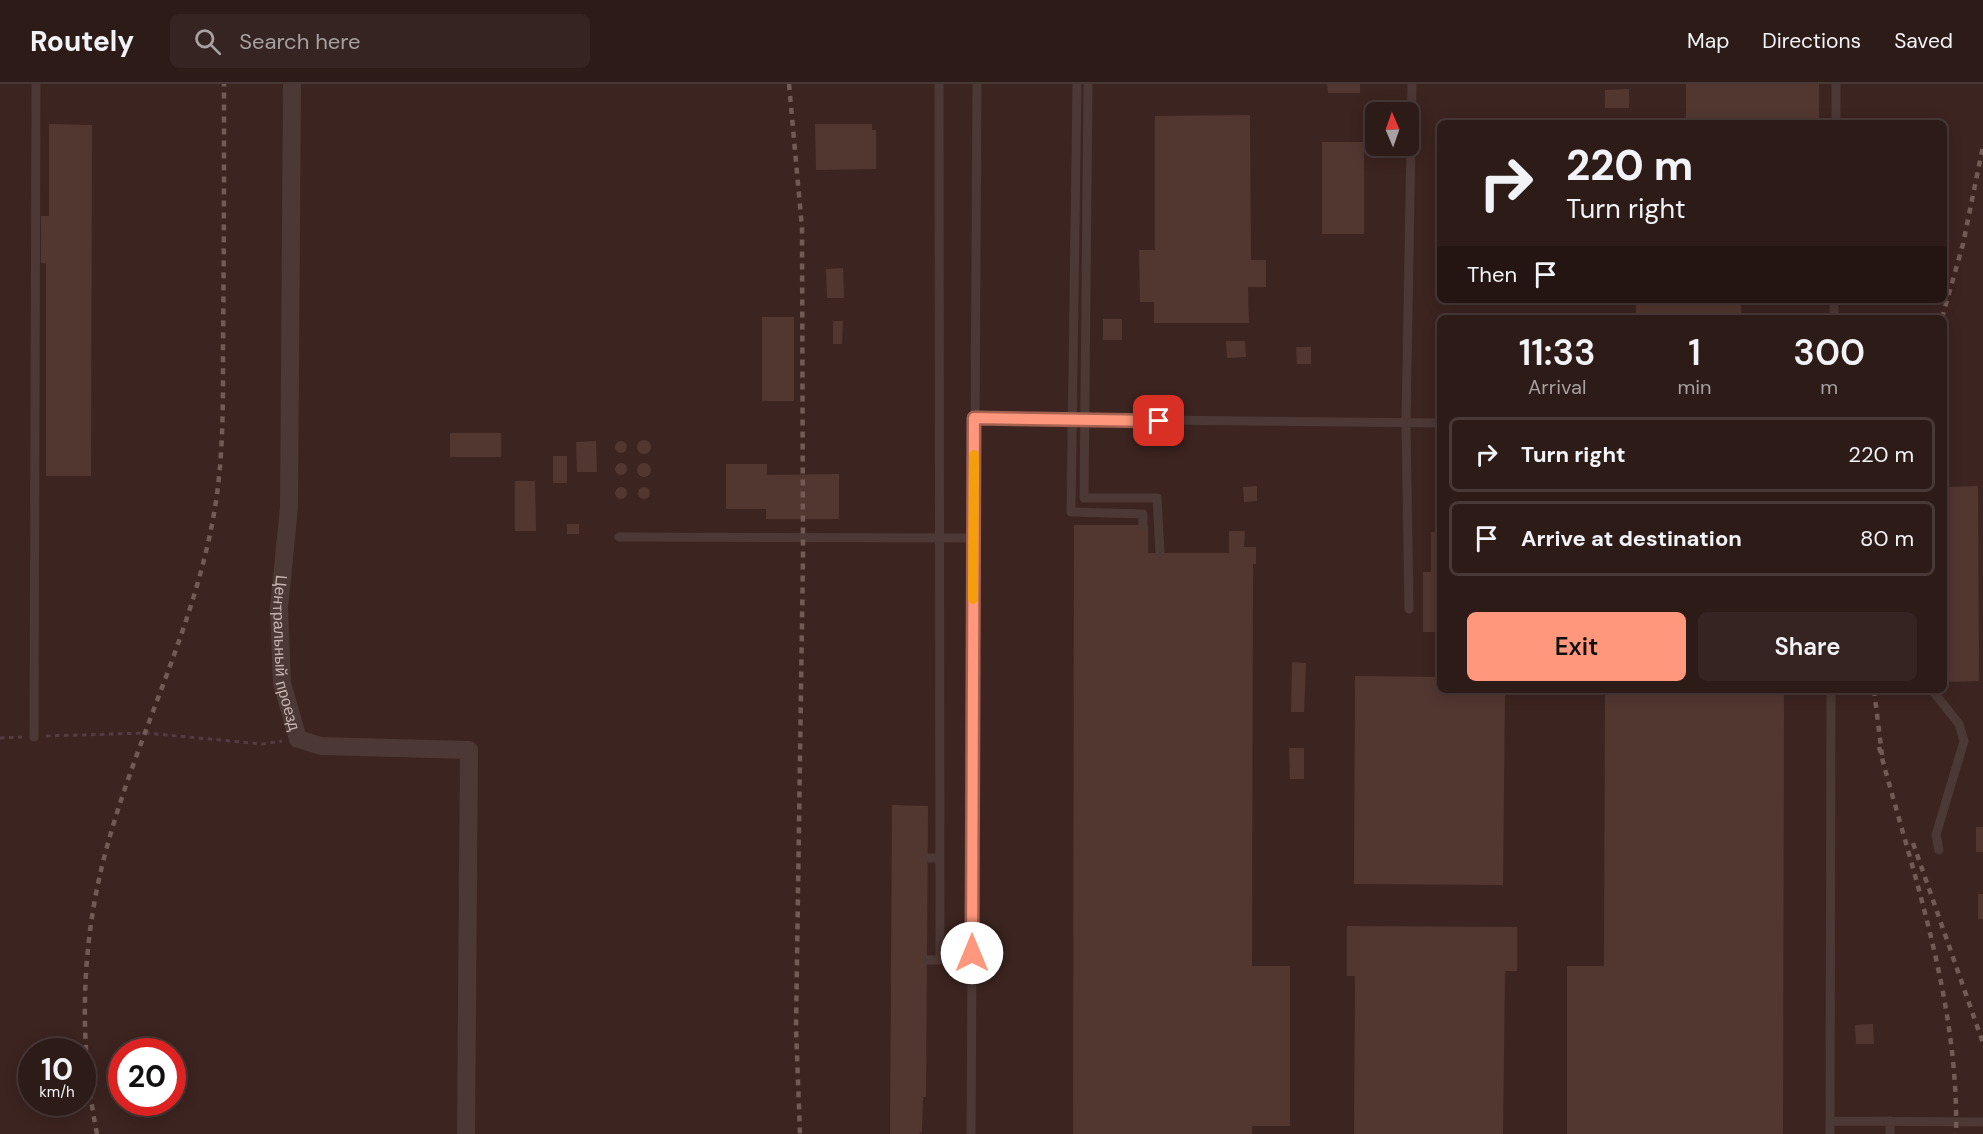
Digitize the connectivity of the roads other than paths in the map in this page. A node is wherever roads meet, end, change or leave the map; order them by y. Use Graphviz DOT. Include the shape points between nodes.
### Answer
graph roads {
  1 [pos="36,84"];
  2 [pos="292,84"];
  3 [pos="939,84"];
  4 [pos="977,84"];
  5 [pos="1077,84"];
  6 [pos="1089,84"];
  7 [pos="1412,84"];
  8 [pos="1836,84"];
  9 [pos="1836,120"];
  10 [pos="974,418"];
  11 [pos="1406,423"];
  12 [pos="1437,423"];
  13 [pos="1143,525"];
  14 [pos="619,537"];
  15 [pos="973,538"];
  16 [pos="1160,553"];
  17 [pos="1409,609"];
  18 [pos="1831,693"];
  19 [pos="1934,693"];
  20 [pos="34,737"];
  21 [pos="1939,850"];
  22 [pos="927,858"];
  23 [pos="940,858"];
  24 [pos="927,960"];
  25 [pos="1830,1121"];
  26 [pos="1890,1121"];
  27 [pos="1983,1122"];
  28 [pos="466,1134"];
  29 [pos="971,1134"];
  30 [pos="1830,1134"];
  31 [pos="1890,1134"];
  1 -- 20 [label="lane"];
  2 -- 28 [label="street, Центральный проезд" via="289,507 279,608 282,683 298,739 321,746 469,750"];
  3 -- 23 [label="lane"];
  4 -- 10 [label="lane"];
  5 -- 13 [label="lane" via="1071,512 1143,514"];
  6 -- 16 [label="lane" via="1084,498 1157,498"];
  7 -- 11 [label="lane"];
  8 -- 9 [label="lane"];
  10 -- 11 [label="lane"];
  10 -- 15 [label="lane"];
  11 -- 12 [label="lane"];
  11 -- 17 [label="lane"];
  14 -- 15 [label="lane"];
  15 -- 29 [label="lane"];
  18 -- 25 [label="lane"];
  19 -- 21 [label="lane" via="1959,724 1964,741 1936,835"];
  22 -- 23 [label="lane"];
  23 -- 24 [label="lane" via="940,960"];
  25 -- 26 [label="lane"];
  25 -- 30 [label="lane"];
  26 -- 27 [label="lane"];
  26 -- 31 [label="lane"];
}
